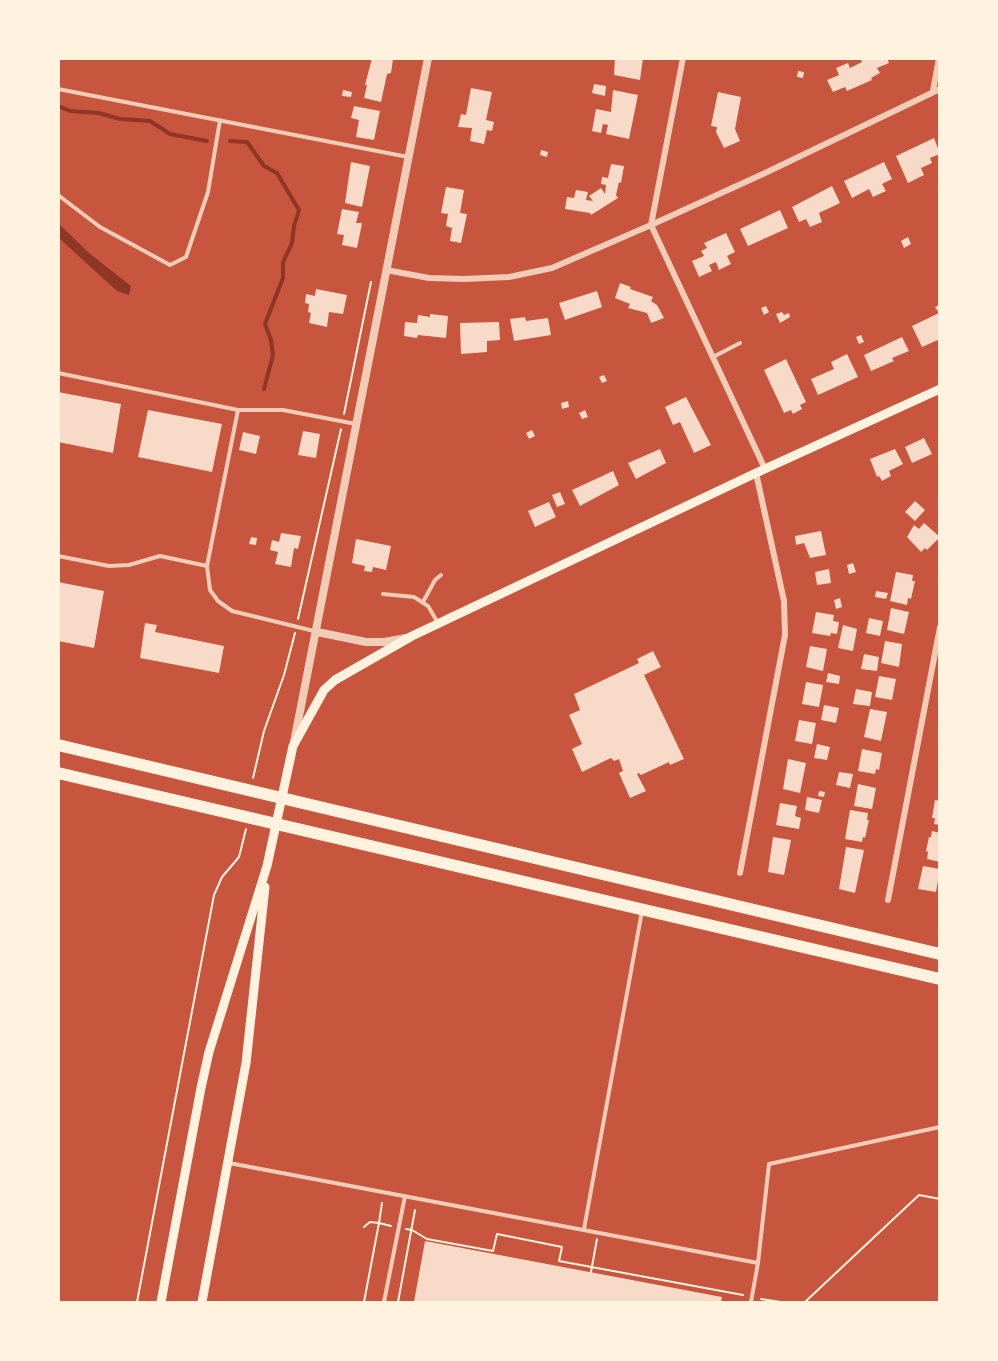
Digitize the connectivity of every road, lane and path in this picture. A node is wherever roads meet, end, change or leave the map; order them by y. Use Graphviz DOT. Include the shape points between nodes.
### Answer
graph roads {
  1 [pos="428,58"];
  2 [pos="683,58"];
  3 [pos="939,58"];
  4 [pos="58,89"];
  5 [pos="936,90"];
  6 [pos="220,120"];
  7 [pos="408,157"];
  8 [pos="58,195"];
  9 [pos="651,225"];
  10 [pos="386,270"];
  11 [pos="371,282"];
  12 [pos="740,344"];
  13 [pos="712,357"];
  14 [pos="58,373"];
  15 [pos="939,389"];
  16 [pos="237,410"];
  17 [pos="343,421"];
  18 [pos="356,424"];
  19 [pos="760,471"];
  20 [pos="58,556"];
  21 [pos="207,566"];
  22 [pos="441,575"];
  23 [pos="383,594"];
  24 [pos="423,602"];
  25 [pos="439,624"];
  26 [pos="297,627"];
  27 [pos="939,627"];
  28 [pos="316,632"];
  29 [pos="412,636"];
  30 [pos="58,745"];
  31 [pos="293,746"];
  32 [pos="58,772"];
  33 [pos="253,777"];
  34 [pos="282,797"];
  35 [pos="276,824"];
  36 [pos="244,836"];
  37 [pos="267,866"];
  38 [pos="740,873"];
  39 [pos="888,900"];
  40 [pos="642,910"];
  41 [pos="939,954"];
  42 [pos="939,979"];
  43 [pos="939,1127"];
  44 [pos="229,1163"];
  45 [pos="405,1196"];
  46 [pos="939,1199"];
  47 [pos="382,1203"];
  48 [pos="415,1210"];
  49 [pos="379,1223"];
  50 [pos="391,1226"];
  51 [pos="364,1227"];
  52 [pos="404,1228"];
  53 [pos="584,1229"];
  54 [pos="412,1230"];
  55 [pos="598,1232"];
  56 [pos="758,1263"];
  57 [pos="591,1267"];
  58 [pos="591,1272"];
  59 [pos="752,1297"];
  60 [pos="138,1302"];
  61 [pos="161,1302"];
  62 [pos="202,1302"];
  63 [pos="364,1302"];
  64 [pos="384,1302"];
  65 [pos="398,1302"];
  66 [pos="751,1302"];
  67 [pos="782,1302"];
  68 [pos="805,1302"];
  1 -- 7 [label="street"];
  2 -- 9 [label="street"];
  3 -- 5 [label="street"];
  4 -- 6 [label="lane"];
  5 -- 9 [label="street"];
  6 -- 7 [label="lane"];
  6 -- 8 [label="lane" via="208,192 186,257 170,265 100,227"];
  7 -- 10 [label="street"];
  9 -- 10 [label="street" via="552,268 509,277 447,279"];
  9 -- 13 [label="street"];
  10 -- 18 [label="street"];
  11 -- 17 [label="path"];
  12 -- 13 [label="lane"];
  13 -- 19 [label="street"];
  14 -- 16 [label="lane"];
  15 -- 19 [label="main road"];
  16 -- 17 [label="lane" via="283,410"];
  16 -- 21 [label="lane"];
  17 -- 18 [label="lane"];
  17 -- 26 [label="path"];
  18 -- 28 [label="street"];
  19 -- 25 [label="main road"];
  19 -- 38 [label="street" via="784,601 785,635"];
  20 -- 21 [label="lane" via="109,566 160,556"];
  21 -- 26 [label="lane" via="210,590 218,602 232,611"];
  22 -- 24 [label="lane"];
  23 -- 24 [label="lane" via="414,597"];
  24 -- 25 [label="lane"];
  25 -- 29 [label="main road"];
  26 -- 28 [label="lane"];
  26 -- 33 [label="path"];
  27 -- 39 [label="street"];
  28 -- 29 [label="street" via="366,642"];
  28 -- 31 [label="street"];
  29 -- 31 [label="main road" via="324,690"];
  30 -- 34 [label="highway"];
  31 -- 34 [label="main road"];
  32 -- 35 [label="highway"];
  34 -- 35 [label="main road"];
  34 -- 41 [label="highway"];
  35 -- 37 [label="main road"];
  35 -- 40 [label="highway"];
  36 -- 60 [label="path" via="238,857 214,895"];
  37 -- 44 [label="main road" via="252,1024"];
  37 -- 61 [label="main road" via="205,1070"];
  40 -- 42 [label="highway"];
  40 -- 53 [label="lane"];
  43 -- 56 [label="lane" via="769,1164"];
  44 -- 45 [label="lane"];
  44 -- 62 [label="main road"];
  45 -- 53 [label="lane"];
  45 -- 64 [label="lane"];
  46 -- 68 [label="path" via="919,1195"];
  47 -- 49 [label="path"];
  48 -- 54 [label="path"];
  49 -- 50 [label="path"];
  49 -- 51 [label="path" via="370,1222"];
  49 -- 63 [label="path"];
  52 -- 54 [label="path"];
  53 -- 55 [label="lane"];
  54 -- 57 [label="path" via="427,1239 493,1251 498,1234 562,1247 559,1261"];
  54 -- 65 [label="path"];
  55 -- 56 [label="lane"];
  55 -- 57 [label="path"];
  56 -- 59 [label="lane"];
  57 -- 58 [label="path"];
  57 -- 59 [label="path"];
  59 -- 66 [label="lane"];
  59 -- 67 [label="path"];
}
